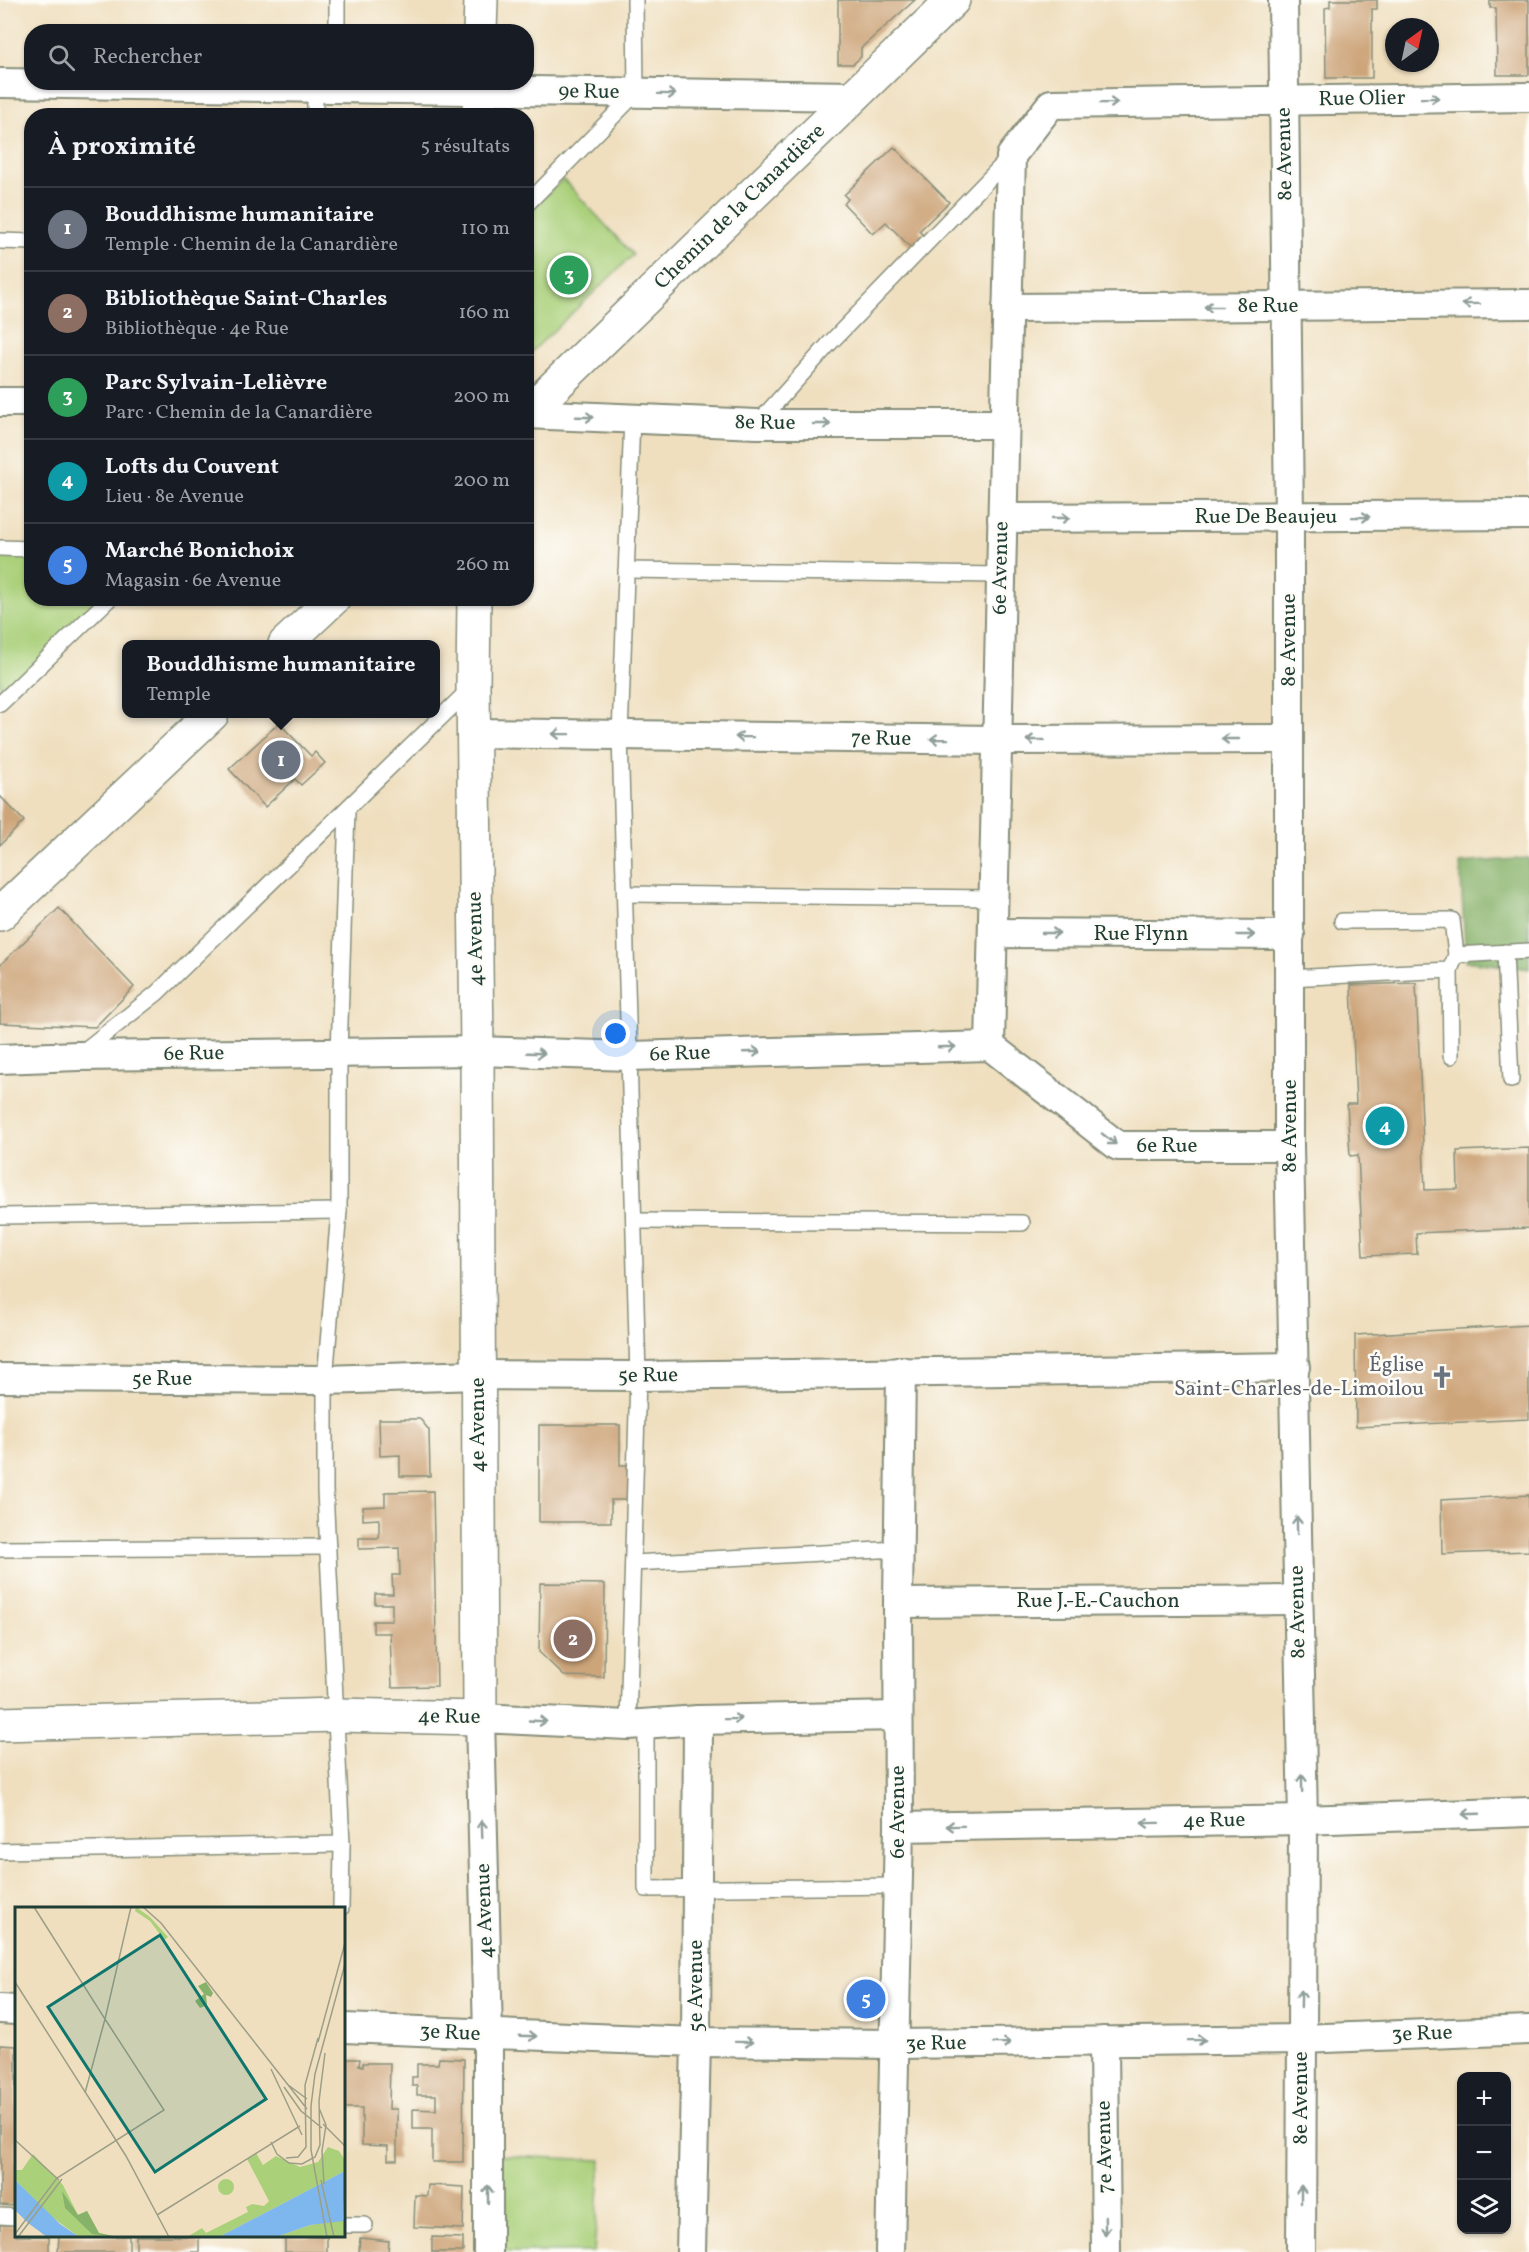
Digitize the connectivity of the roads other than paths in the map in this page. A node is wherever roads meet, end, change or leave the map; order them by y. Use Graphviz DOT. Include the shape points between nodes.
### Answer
graph roads {
  1 [pos="337,0"];
  2 [pos="481,0"];
  3 [pos="635,0"];
  4 [pos="953,0"];
  5 [pos="1283,0"];
  6 [pos="336,24"];
  7 [pos="480,24"];
  8 [pos="0,83"];
  9 [pos="24,83"];
  10 [pos="327,90"];
  11 [pos="389,90"];
  12 [pos="636,93"];
  13 [pos="479,96"];
  14 [pos="854,96"];
  15 [pos="1529,97"];
  16 [pos="1284,101"];
  17 [pos="319,108"];
  18 [pos="1011,156"];
  19 [pos="534,197"];
  20 [pos="0,241"];
  21 [pos="24,242"];
  22 [pos="1529,304"];
  23 [pos="1287,306"];
  24 [pos="1007,308"];
  25 [pos="0,402"];
  26 [pos="24,402"];
  27 [pos="534,406"];
  28 [pos="534,414"];
  29 [pos="632,418"];
  30 [pos="757,424"];
  31 [pos="1004,424"];
  32 [pos="1529,515"];
  33 [pos="1289,517"];
  34 [pos="1002,518"];
  35 [pos="0,548"];
  36 [pos="24,549"];
  37 [pos="626,570"];
  38 [pos="1001,575"];
  39 [pos="102,606"];
  40 [pos="326,606"];
  41 [pos="474,606"];
  42 [pos="290,640"];
  43 [pos="473,686"];
  44 [pos="0,704"];
  45 [pos="208,718"];
  46 [pos="473,733"];
  47 [pos="620,735"];
  48 [pos="1289,739"];
  49 [pos="997,740"];
  50 [pos="347,810"];
  51 [pos="625,894"];
  52 [pos="994,898"];
  53 [pos="0,914"];
  54 [pos="1342,921"];
  55 [pos="993,933"];
  56 [pos="1290,935"];
  57 [pos="1529,951"];
  58 [pos="1505,952"];
  59 [pos="1456,955"];
  60 [pos="1450,970"];
  61 [pos="1289,978"];
  62 [pos="990,1046"];
  63 [pos="477,1051"];
  64 [pos="339,1053"];
  65 [pos="78,1056"];
  66 [pos="630,1056"];
  67 [pos="1451,1056"];
  68 [pos="0,1059"];
  69 [pos="1511,1080"];
  70 [pos="1289,1146"];
  71 [pos="339,1211"];
  72 [pos="0,1216"];
  73 [pos="634,1221"];
  74 [pos="1022,1223"];
  75 [pos="1295,1367"];
  76 [pos="901,1371"];
  77 [pos="477,1375"];
  78 [pos="638,1376"];
  79 [pos="0,1378"];
  80 [pos="325,1380"];
  81 [pos="328,1547"];
  82 [pos="899,1549"];
  83 [pos="0,1550"];
  84 [pos="633,1563"];
  85 [pos="1297,1600"];
  86 [pos="898,1603"];
  87 [pos="336,1715"];
  88 [pos="898,1716"];
  89 [pos="480,1718"];
  90 [pos="698,1720"];
  91 [pos="0,1724"];
  92 [pos="637,1724"];
  93 [pos="1529,1812"];
  94 [pos="1303,1820"];
  95 [pos="899,1827"];
  96 [pos="342,1844"];
  97 [pos="0,1851"];
  98 [pos="898,1886"];
  99 [pos="697,1888"];
  100 [pos="341,1907"];
  101 [pos="0,2009"];
  102 [pos="15,2010"];
  103 [pos="345,2028"];
  104 [pos="1529,2030"];
  105 [pos="488,2035"];
  106 [pos="1301,2039"];
  107 [pos="1104,2041"];
  108 [pos="696,2042"];
  109 [pos="894,2044"];
  110 [pos="0,2216"];
  111 [pos="15,2217"];
  112 [pos="345,2225"];
  113 [pos="365,2225"];
  114 [pos="488,2252"];
  115 [pos="691,2252"];
  116 [pos="890,2252"];
  117 [pos="1106,2252"];
  118 [pos="1301,2252"];
  1 -- 6 [label="lane"];
  2 -- 7 [label="main road"];
  3 -- 12 [label="lane"];
  4 -- 14 [label="main road, Chemin de la Canardière"];
  5 -- 16 [label="street, 8e Avenue"];
  8 -- 9 [label="street, 9e Rue"];
  10 -- 17 [label="lane"];
  11 -- 13 [label="street, 9e Rue"];
  12 -- 13 [label="street, 9e Rue"];
  12 -- 14 [label="street, 9e Rue, one-way"];
  12 -- 19 [label="lane"];
  14 -- 27 [label="main road, Chemin de la Canardière"];
  16 -- 15 [label="street, Rue Olier, one-way"];
  18 -- 16 [label="street, Rue Olier, one-way" via="1051,104"];
  16 -- 23 [label="street, 8e Avenue"];
  18 -- 24 [label="street, 6e Avenue"];
  18 -- 30 [label="lane"];
  20 -- 21 [label="lane"];
  22 -- 23 [label="street, 8e Rue, one-way"];
  23 -- 24 [label="street, 8e Rue, one-way"];
  23 -- 33 [label="street, 8e Avenue"];
  24 -- 31 [label="street, 6e Avenue"];
  25 -- 26 [label="street"];
  28 -- 29 [label="street, 8e Rue, one-way"];
  29 -- 30 [label="street, 8e Rue"];
  29 -- 37 [label="lane"];
  30 -- 31 [label="street, 8e Rue, one-way"];
  31 -- 34 [label="street, 6e Avenue"];
  33 -- 32 [label="street, Rue De Beaujeu, one-way"];
  34 -- 33 [label="street, Rue De Beaujeu, one-way"];
  33 -- 48 [label="street, 8e Avenue"];
  34 -- 38 [label="street, 6e Avenue"];
  35 -- 36 [label="lane"];
  37 -- 38 [label="lane"];
  37 -- 47 [label="lane"];
  38 -- 49 [label="street, 6e Avenue"];
  39 -- 44 [label="lane"];
  40 -- 42 [label="main road"];
  41 -- 43 [label="main road, 4e Avenue"];
  43 -- 46 [label="main road, 4e Avenue"];
  43 -- 50 [label="lane"];
  45 -- 53 [label="main road"];
  47 -- 46 [label="street, 7e Rue, one-way"];
  46 -- 63 [label="main road, 4e Avenue"];
  49 -- 47 [label="street, 7e Rue, one-way"];
  47 -- 51 [label="lane"];
  48 -- 49 [label="street, 7e Rue, one-way"];
  48 -- 56 [label="street, 8e Avenue"];
  49 -- 52 [label="street, 6e Avenue"];
  50 -- 64 [label="lane"];
  50 -- 65 [label="lane" via="157,993"];
  51 -- 52 [label="lane"];
  51 -- 66 [label="lane"];
  52 -- 55 [label="street, 6e Avenue"];
  54 -- 59 [label="lane" via="1452,920"];
  55 -- 56 [label="street, Rue Flynn, one-way"];
  55 -- 62 [label="street, 6e Avenue"];
  56 -- 61 [label="street, 8e Avenue"];
  57 -- 58 [label="lane"];
  58 -- 59 [label="lane"];
  58 -- 69 [label="lane"];
  59 -- 60 [label="lane"];
  60 -- 61 [label="lane"];
  60 -- 67 [label="lane"];
  61 -- 70 [label="street, 8e Avenue"];
  66 -- 62 [label="street, 6e Rue, one-way"];
  62 -- 70 [label="street, 6e Rue, one-way" via="1118,1146"];
  63 -- 64 [label="street, 6e Rue"];
  63 -- 66 [label="street, 6e Rue, one-way"];
  63 -- 77 [label="main road, 4e Avenue"];
  64 -- 65 [label="street, 6e Rue"];
  64 -- 71 [label="lane"];
  65 -- 68 [label="street, 6e Rue"];
  66 -- 73 [label="lane"];
  70 -- 75 [label="street, 8e Avenue"];
  71 -- 72 [label="lane"];
  71 -- 80 [label="lane"];
  73 -- 74 [label="lane"];
  73 -- 78 [label="lane"];
  75 -- 76 [label="street, 5e Rue"];
  85 -- 75 [label="street, 8e Avenue, one-way"];
  76 -- 78 [label="street, 5e Rue"];
  76 -- 82 [label="street, 6e Avenue"];
  77 -- 78 [label="street, 5e Rue"];
  77 -- 80 [label="street, 5e Rue"];
  77 -- 89 [label="main road, 4e Avenue"];
  78 -- 84 [label="lane"];
  79 -- 80 [label="street, 5e Rue"];
  80 -- 81 [label="lane"];
  81 -- 83 [label="lane"];
  81 -- 87 [label="lane"];
  82 -- 84 [label="lane"];
  82 -- 86 [label="street, 6e Avenue"];
  84 -- 92 [label="lane"];
  85 -- 86 [label="street, Rue J.-E.-Cauchon"];
  94 -- 85 [label="street, 8e Avenue, one-way"];
  86 -- 88 [label="street, 6e Avenue"];
  87 -- 89 [label="main road, 4e Rue"];
  87 -- 91 [label="main road, 4e Rue"];
  87 -- 96 [label="lane"];
  90 -- 88 [label="street, 4e Rue, one-way"];
  88 -- 95 [label="street, 6e Avenue"];
  89 -- 92 [label="street, 4e Rue, one-way"];
  105 -- 89 [label="street, 4e Avenue, one-way"];
  90 -- 92 [label="street, 4e Rue"];
  90 -- 99 [label="street, 5e Avenue"];
  92 -- 99 [label="lane" via="646,1889"];
  93 -- 94 [label="street, 4e Rue, one-way"];
  94 -- 95 [label="street, 4e Rue, one-way"];
  106 -- 94 [label="street, 8e Avenue, one-way"];
  95 -- 98 [label="street, 6e Avenue"];
  96 -- 97 [label="lane"];
  96 -- 100 [label="lane"];
  98 -- 99 [label="lane"];
  98 -- 109 [label="street, 6e Avenue"];
  99 -- 108 [label="street, 5e Avenue"];
  101 -- 102 [label="street"];
  103 -- 105 [label="street, 3e Rue"];
  104 -- 106 [label="street, 3e Rue"];
  105 -- 108 [label="street, 3e Rue, one-way"];
  114 -- 105 [label="street, 4e Avenue, one-way"];
  107 -- 106 [label="street, 3e Rue, one-way"];
  118 -- 106 [label="street, 8e Avenue, one-way"];
  109 -- 107 [label="street, 3e Rue, one-way"];
  107 -- 117 [label="street, 7e Avenue, one-way"];
  108 -- 109 [label="street, 3e Rue, one-way"];
  108 -- 115 [label="street, 5e Avenue"];
  109 -- 116 [label="street, 6e Avenue"];
  110 -- 111 [label="lane"];
  112 -- 113 [label="lane"];
}
